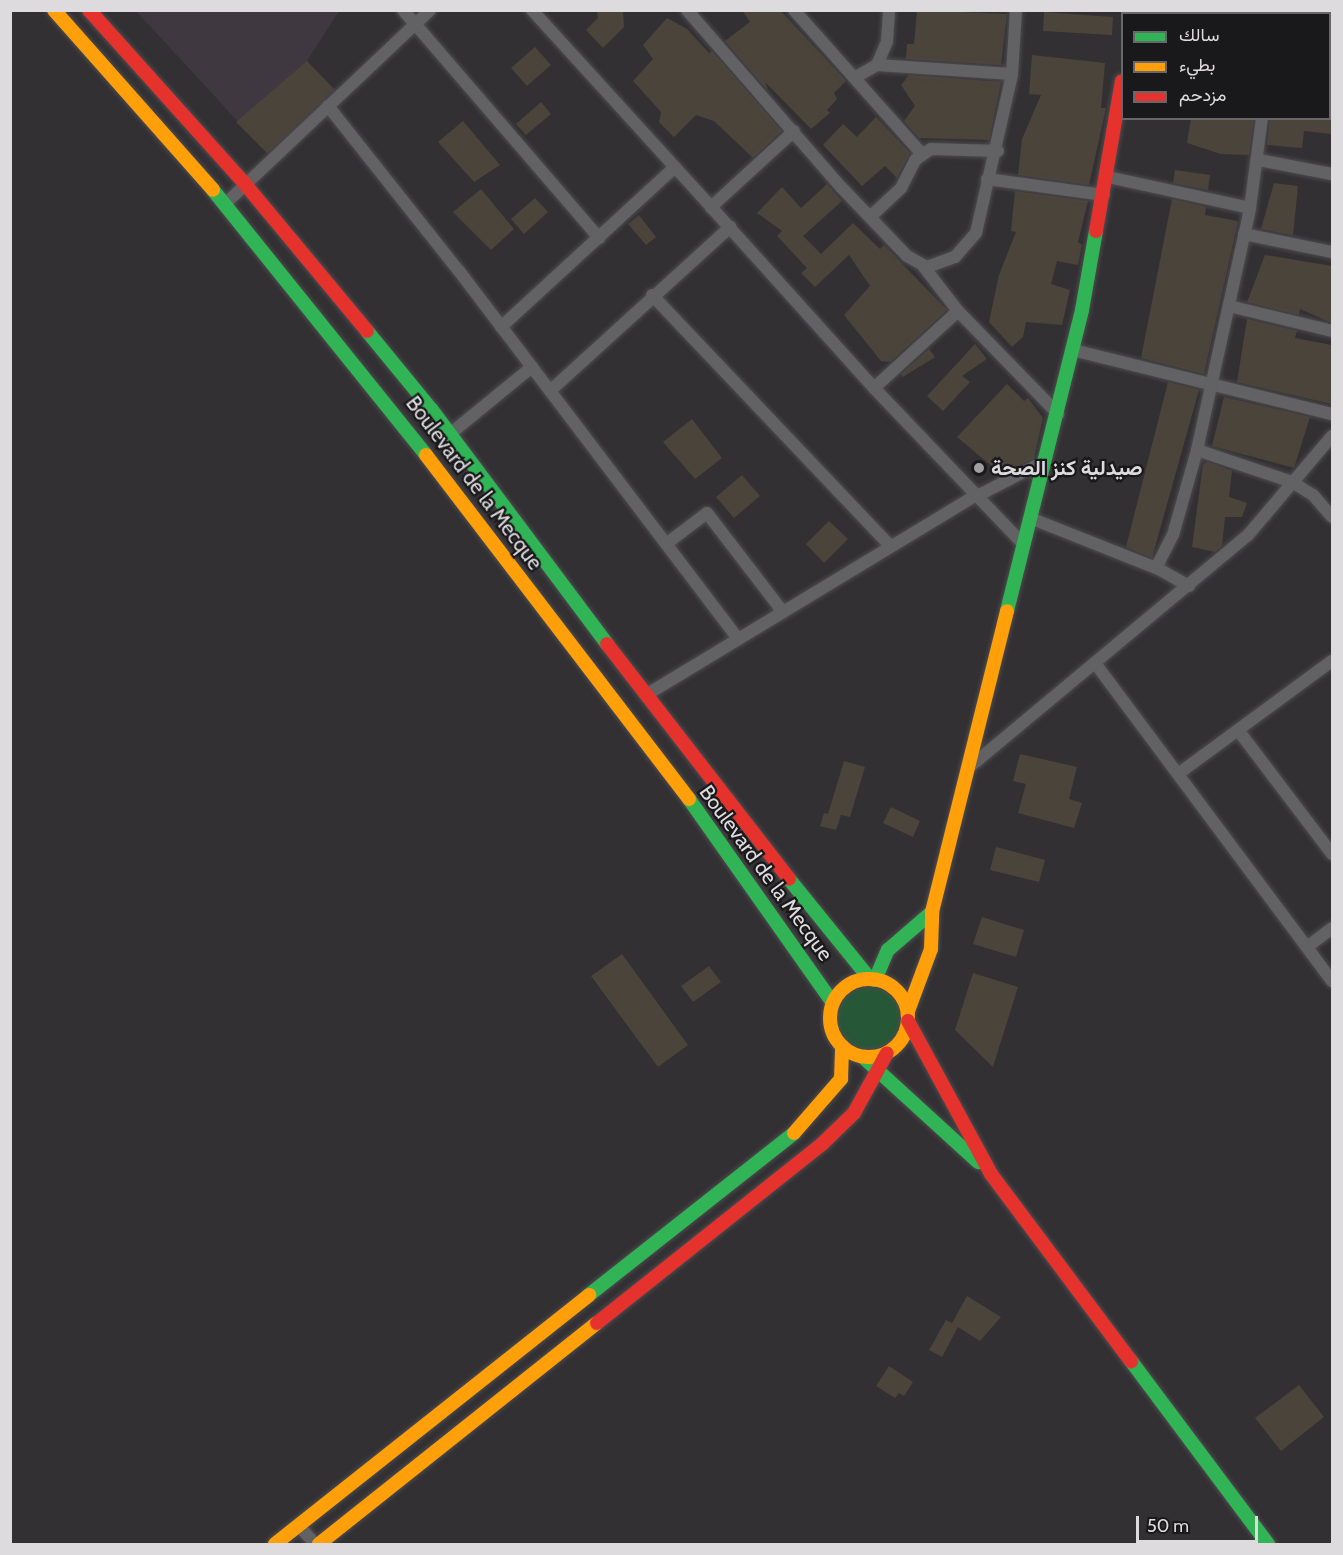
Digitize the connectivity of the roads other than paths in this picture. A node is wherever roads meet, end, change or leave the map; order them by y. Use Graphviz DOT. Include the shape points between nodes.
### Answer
graph roads {
  1 [pos="54,10"];
  2 [pos="89,10"];
  3 [pos="403,10"];
  4 [pos="430,10"];
  5 [pos="532,10"];
  6 [pos="687,10"];
  7 [pos="794,10"];
  8 [pos="890,10"];
  9 [pos="1016,10"];
  10 [pos="415,25"];
  11 [pos="877,65"];
  12 [pos="1012,74"];
  13 [pos="856,76"];
  14 [pos="1121,88"];
  15 [pos="328,106"];
  16 [pos="1262,120"];
  17 [pos="794,131"];
  18 [pos="998,151"];
  19 [pos="922,154"];
  20 [pos="1259,159"];
  21 [pos="675,167"];
  22 [pos="1332,174"];
  23 [pos="1108,177"];
  24 [pos="987,179"];
  25 [pos="245,184"];
  26 [pos="1104,195"];
  27 [pos="225,204"];
  28 [pos="711,207"];
  29 [pos="1250,208"];
  30 [pos="870,217"];
  31 [pos="730,226"];
  32 [pos="1244,234"];
  33 [pos="598,238"];
  34 [pos="1332,252"];
  35 [pos="924,267"];
  36 [pos="652,295"];
  37 [pos="1229,306"];
  38 [pos="958,311"];
  39 [pos="501,327"];
  40 [pos="1332,331"];
  41 [pos="1072,350"];
  42 [pos="532,367"];
  43 [pos="1212,383"];
  44 [pos="874,388"];
  45 [pos="550,391"];
  46 [pos="1058,414"];
  47 [pos="1332,414"];
  48 [pos="450,434"];
  49 [pos="1332,436"];
  50 [pos="1197,450"];
  51 [pos="1043,462"];
  52 [pos="1292,482"];
  53 [pos="978,495"];
  54 [pos="1332,517"];
  55 [pos="1030,518"];
  56 [pos="666,544"];
  57 [pos="1023,544"];
  58 [pos="891,547"];
  59 [pos="1156,568"];
  60 [pos="1189,586"];
  61 [pos="783,612"];
  62 [pos="738,639"];
  63 [pos="1332,661"];
  64 [pos="1095,663"];
  65 [pos="646,695"];
  66 [pos="1238,730"];
  67 [pos="972,765"];
  68 [pos="1178,774"];
  69 [pos="1332,854"];
  70 [pos="932,912"];
  71 [pos="1332,928"];
  72 [pos="1307,947"];
  73 [pos="872,980"];
  74 [pos="1332,981"];
  75 [pos="833,1003"];
  76 [pos="908,1016"];
  77 [pos="842,1046"];
  78 [pos="887,1053"];
  79 [pos="863,1057"];
  80 [pos="878,1068"];
  81 [pos="991,1174"];
  82 [pos="299,1526"];
  83 [pos="275,1545"];
  84 [pos="317,1545"];
  85 [pos="1268,1545"];
  1 -- 27 [label="main road, Boulevard de la Mecque"];
  2 -- 25 [label="main road, Boulevard de la Mecque"];
  3 -- 10 [label="street"];
  4 -- 10 [label="street"];
  5 -- 21 [label="street"];
  6 -- 17 [label="street"];
  7 -- 13 [label="street"];
  8 -- 11 [label="street" via="887,41"];
  9 -- 12 [label="street"];
  10 -- 15 [label="street"];
  10 -- 33 [label="street"];
  11 -- 12 [label="street"];
  11 -- 13 [label="street"];
  12 -- 18 [label="street"];
  13 -- 19 [label="street"];
  14 -- 23 [label="main road"];
  15 -- 25 [label="street"];
  15 -- 39 [label="street"];
  16 -- 20 [label="street"];
  17 -- 28 [label="street"];
  17 -- 30 [label="street"];
  18 -- 19 [label="street" via="938,147"];
  18 -- 24 [label="street"];
  19 -- 30 [label="street" via="901,188"];
  20 -- 22 [label="street"];
  20 -- 29 [label="street"];
  21 -- 28 [label="street"];
  21 -- 33 [label="street"];
  23 -- 26 [label="main road"];
  23 -- 29 [label="street"];
  24 -- 26 [label="street"];
  24 -- 35 [label="street" via="976,233 968,245 946,261"];
  25 -- 27 [label="street"];
  25 -- 48 [label="main road, Boulevard de la Mecque"];
  26 -- 41 [label="main road"];
  27 -- 75 [label="main road, Boulevard de la Mecque" via="446,480 737,862"];
  28 -- 31 [label="street"];
  29 -- 32 [label="street"];
  30 -- 35 [label="street" via="907,256"];
  31 -- 36 [label="street"];
  31 -- 44 [label="street"];
  32 -- 34 [label="street"];
  32 -- 37 [label="street"];
  33 -- 39 [label="street"];
  35 -- 38 [label="street"];
  36 -- 45 [label="street"];
  36 -- 58 [label="street"];
  37 -- 40 [label="street"];
  37 -- 43 [label="street"];
  38 -- 44 [label="street"];
  38 -- 46 [label="street"];
  39 -- 42 [label="street"];
  41 -- 43 [label="street"];
  41 -- 46 [label="main road"];
  42 -- 45 [label="street"];
  42 -- 48 [label="street"];
  43 -- 47 [label="street"];
  43 -- 50 [label="street"];
  44 -- 53 [label="street"];
  45 -- 56 [label="street"];
  46 -- 51 [label="main road"];
  48 -- 65 [label="main road, Boulevard de la Mecque"];
  49 -- 52 [label="street"];
  50 -- 52 [label="street"];
  50 -- 59 [label="street" via="1173,536"];
  51 -- 53 [label="street"];
  51 -- 55 [label="main road"];
  52 -- 54 [label="street" via="1313,495"];
  52 -- 60 [label="street" via="1248,536"];
  53 -- 57 [label="street"];
  53 -- 58 [label="street"];
  55 -- 57 [label="main road"];
  55 -- 59 [label="street"];
  56 -- 61 [label="street" via="707,513"];
  56 -- 62 [label="street"];
  57 -- 67 [label="main road"];
  58 -- 61 [label="street"];
  59 -- 60 [label="street"];
  60 -- 64 [label="street"];
  61 -- 62 [label="street"];
  62 -- 65 [label="street"];
  63 -- 66 [label="street"];
  64 -- 67 [label="street"];
  64 -- 68 [label="street"];
  65 -- 73 [label="main road, Boulevard de la Mecque" via="707,778"];
  66 -- 68 [label="street"];
  66 -- 69 [label="street"];
  67 -- 70 [label="main road"];
  68 -- 72 [label="street"];
  70 -- 73 [label="main road" via="888,950"];
  70 -- 76 [label="main road" via="931,949"];
  71 -- 72 [label="street"];
  72 -- 74 [label="street"];
  73 -- 75 [label="main road" via="848,986"];
  73 -- 76 [label="main road, Boulevard de la Mecque" via="897,990"];
  75 -- 77 [label="main road" via="831,1026"];
  76 -- 78 [label="main road" via="904,1036"];
  76 -- 81 [label="main road, Boulevard de la Mecque"];
  77 -- 79 [label="main road"];
  77 -- 82 [label="main road" via="841,1079 807,1122"];
  78 -- 79 [label="main road"];
  78 -- 80 [label="main road"];
  79 -- 80 [label="main road"];
  80 -- 81 [label="main road"];
  80 -- 84 [label="main road" via="854,1113 822,1144"];
  81 -- 85 [label="main road"];
  82 -- 83 [label="main road"];
  82 -- 84 [label="street"];
}
